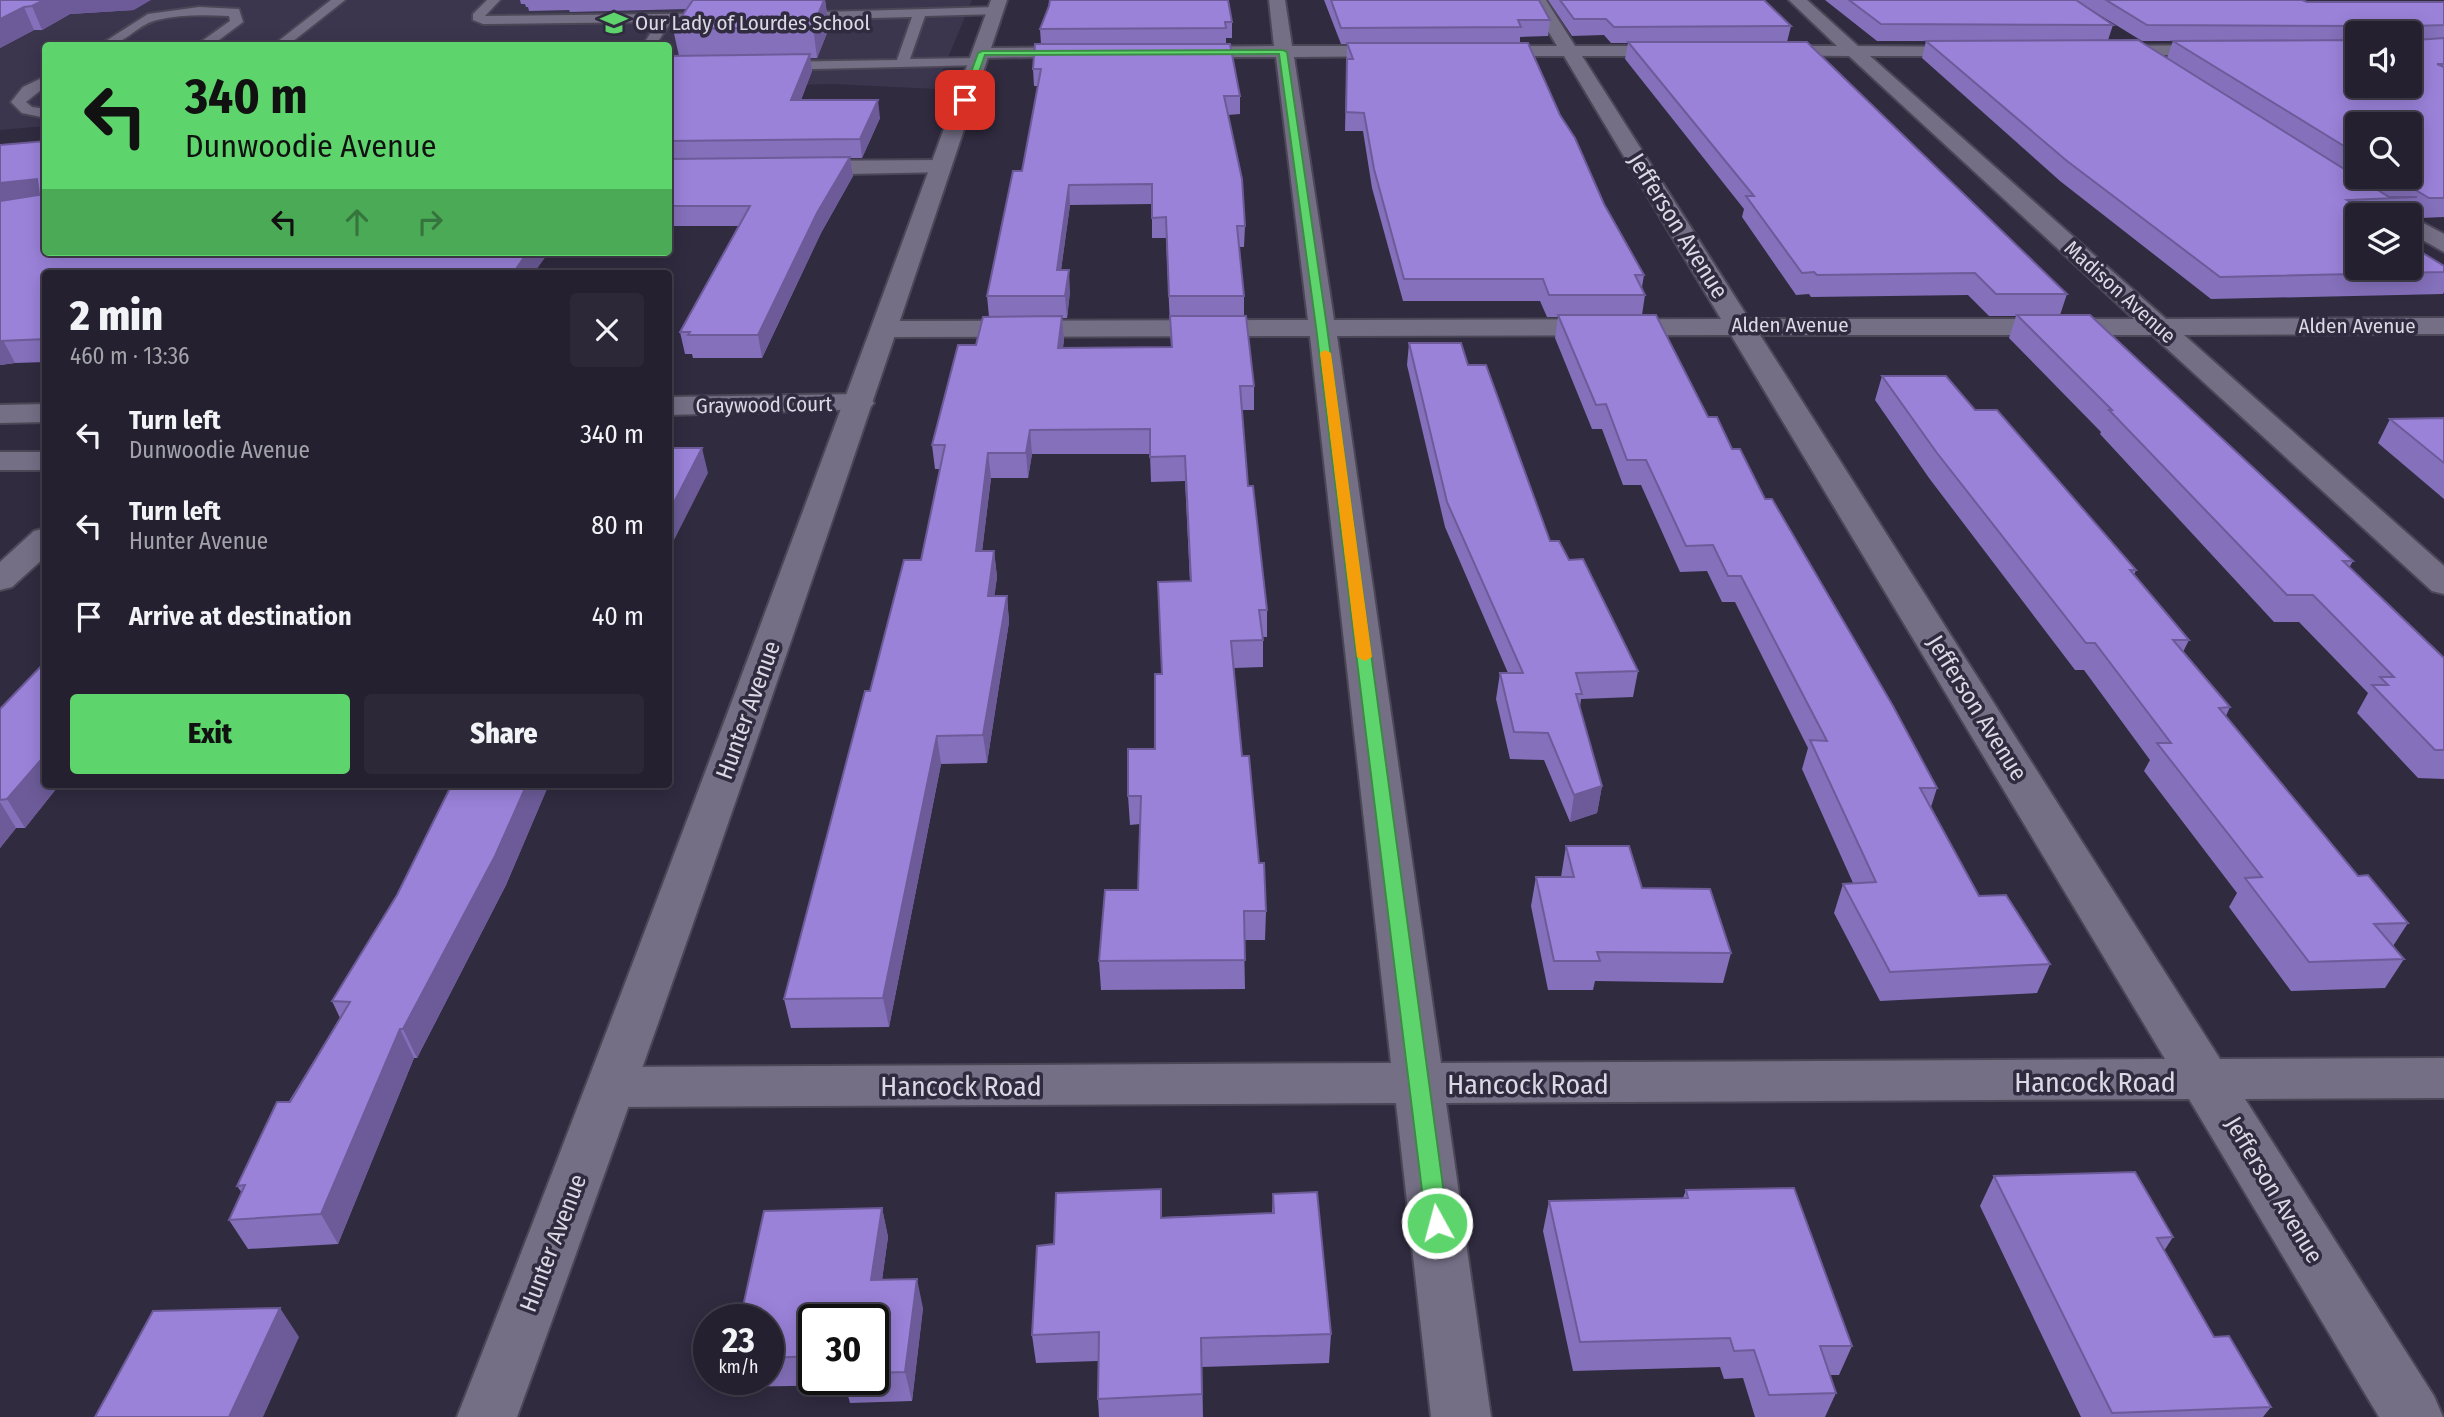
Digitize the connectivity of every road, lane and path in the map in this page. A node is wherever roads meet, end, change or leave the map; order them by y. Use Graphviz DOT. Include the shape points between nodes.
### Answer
graph roads {
  1 [pos="339,0"];
  2 [pos="494,0"];
  3 [pos="757,0"];
  4 [pos="1277,0"];
  5 [pos="1538,0"];
  6 [pos="1797,0"];
  7 [pos="997,6"];
  8 [pos="920,13"];
  9 [pos="759,17"];
  10 [pos="667,18"];
  11 [pos="2105,29"];
  12 [pos="111,42"];
  13 [pos="207,42"];
  14 [pos="283,42"];
  15 [pos="651,42"];
  16 [pos="2248,50"];
  17 [pos="1419,51"];
  18 [pos="1460,51"];
  19 [pos="1570,51"];
  20 [pos="1704,51"];
  21 [pos="1745,51"];
  22 [pos="1853,51"];
  23 [pos="2003,51"];
  24 [pos="2085,51"];
  25 [pos="2139,51"];
  26 [pos="1105,52"];
  27 [pos="1160,52"];
  28 [pos="1283,52"];
  29 [pos="902,64"];
  30 [pos="978,64"];
  31 [pos="760,66"];
  32 [pos="2175,73"];
  33 [pos="764,81"];
  34 [pos="42,82"];
  35 [pos="42,113"];
  36 [pos="940,167"];
  37 [pos="780,168"];
  38 [pos="2422,231"];
  39 [pos="2444,245"];
  40 [pos="1739,325"];
  41 [pos="2158,326"];
  42 [pos="2444,326"];
  43 [pos="1322,327"];
  44 [pos="884,329"];
  45 [pos="859,404"];
  46 [pos="672,406"];
  47 [pos="42,413"];
  48 [pos="0,414"];
  49 [pos="0,461"];
  50 [pos="42,461"];
  51 [pos="42,542"];
  52 [pos="0,580"];
  53 [pos="2444,584"];
  54 [pos="2444,1078"];
  55 [pos="2208,1082"];
  56 [pos="1420,1084"];
  57 [pos="612,1087"];
  58 [pos="487,1417"];
  59 [pos="1461,1417"];
  60 [pos="2413,1417"];
  1 -- 14 [label="lane"];
  2 -- 10 [label="lane" via="477,17"];
  3 -- 9 [label="lane"];
  4 -- 28 [label="street"];
  5 -- 19 [label="street, Jefferson Avenue"];
  6 -- 22 [label="street, Madison Avenue"];
  7 -- 8 [label="lane"];
  7 -- 30 [label="street, Hunter Avenue"];
  8 -- 9 [label="lane"];
  8 -- 29 [label="lane"];
  9 -- 10 [label="lane"];
  10 -- 15 [label="lane"];
  11 -- 25 [label="street"];
  12 -- 13 [label="lane" via="152,17 235,12 237,22"];
  16 -- 25 [label="street"];
  17 -- 28 [label="street"];
  18 -- 19 [label="street"];
  19 -- 20 [label="street"];
  19 -- 40 [label="street, Jefferson Avenue"];
  21 -- 22 [label="street"];
  22 -- 23 [label="street"];
  22 -- 41 [label="street, Madison Avenue"];
  24 -- 25 [label="street"];
  25 -- 32 [label="street"];
  26 -- 30 [label="street"];
  27 -- 28 [label="street"];
  28 -- 43 [label="street"];
  29 -- 30 [label="lane"];
  29 -- 31 [label="lane"];
  30 -- 33 [label="lane"];
  30 -- 36 [label="street, Hunter Avenue"];
  34 -- 35 [label="lane" via="18,102"];
  36 -- 37 [label="street"];
  36 -- 44 [label="street, Hunter Avenue"];
  38 -- 39 [label="street"];
  40 -- 41 [label="street, Alden Avenue"];
  40 -- 43 [label="street, Alden Avenue"];
  40 -- 55 [label="street, Jefferson Avenue"];
  41 -- 42 [label="street, Alden Avenue"];
  41 -- 53 [label="street, Madison Avenue"];
  43 -- 44 [label="street, Alden Avenue"];
  43 -- 56 [label="street"];
  44 -- 45 [label="street, Hunter Avenue"];
  45 -- 46 [label="street, Graywood Court"];
  45 -- 57 [label="street, Hunter Avenue"];
  47 -- 48 [label="street"];
  49 -- 50 [label="street"];
  51 -- 52 [label="street"];
  54 -- 55 [label="street, Hancock Road"];
  55 -- 56 [label="street, Hancock Road"];
  55 -- 60 [label="street, Jefferson Avenue"];
  56 -- 57 [label="street, Hancock Road"];
  56 -- 59 [label="street"];
  57 -- 58 [label="street, Hunter Avenue"];
}
